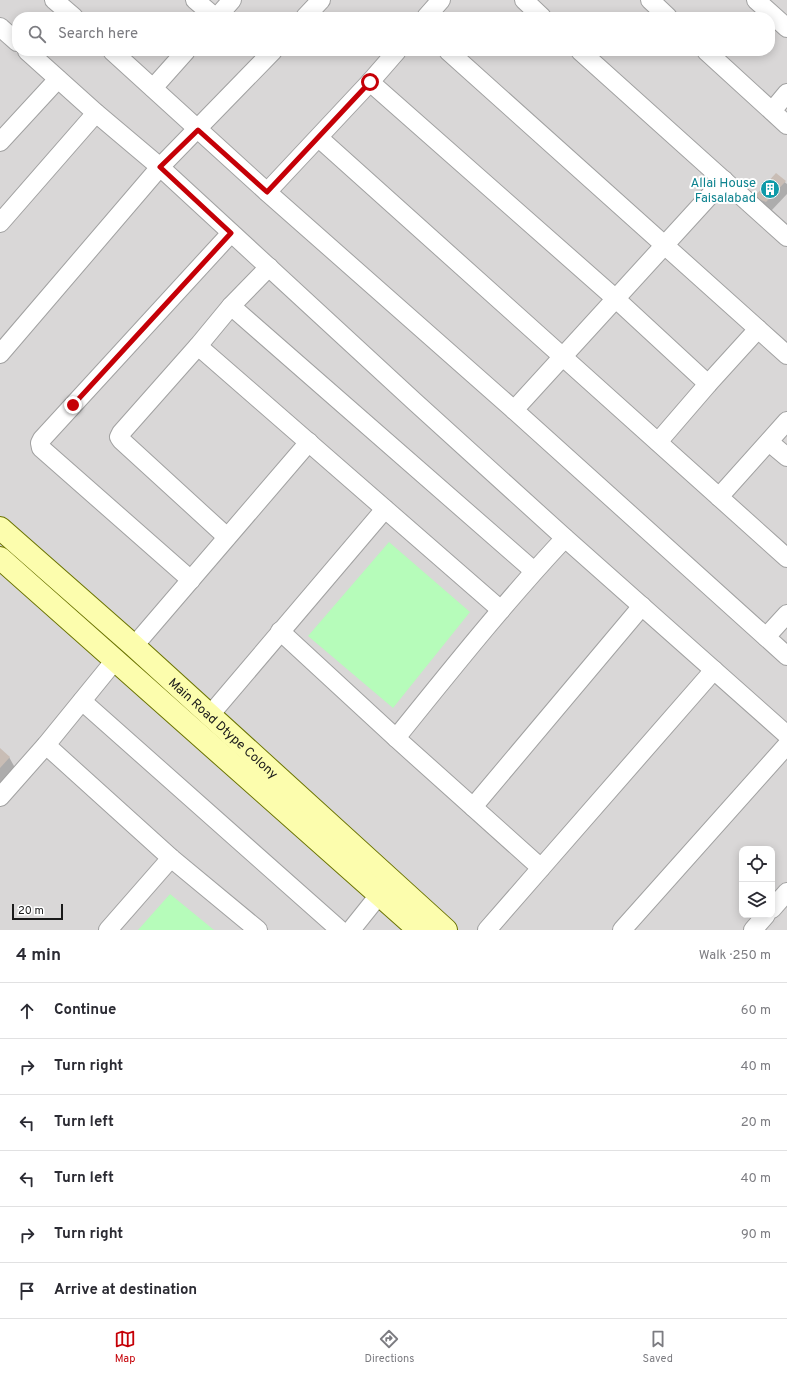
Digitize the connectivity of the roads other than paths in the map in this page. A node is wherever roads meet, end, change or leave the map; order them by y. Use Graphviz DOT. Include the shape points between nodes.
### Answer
graph roads {
  1 [pos="54,0"];
  2 [pos="195,0"];
  3 [pos="232,0"];
  4 [pos="322,0"];
  5 [pos="441,0"];
  6 [pos="524,0"];
  7 [pos="650,0"];
  8 [pos="761,2"];
  9 [pos="68,12"];
  10 [pos="210,12"];
  11 [pos="221,12"];
  12 [pos="310,12"];
  13 [pos="430,12"];
  14 [pos="537,12"];
  15 [pos="663,12"];
  16 [pos="771,12"];
  17 [pos="775,16"];
  18 [pos="0,27"];
  19 [pos="787,28"];
  20 [pos="12,38"];
  21 [pos="33,56"];
  22 [pos="118,56"];
  23 [pos="182,56"];
  24 [pos="268,56"];
  25 [pos="392,56"];
  26 [pos="454,56"];
  27 [pos="586,56"];
  28 [pos="712,56"];
  29 [pos="58,78"];
  30 [pos="370,82"];
  31 [pos="153,88"];
  32 [pos="787,93"];
  33 [pos="772,111"];
  34 [pos="96,113"];
  35 [pos="787,125"];
  36 [pos="198,130"];
  37 [pos="319,138"];
  38 [pos="0,142"];
  39 [pos="160,167"];
  40 [pos="724,180"];
  41 [pos="267,192"];
  42 [pos="0,223"];
  43 [pos="231,233"];
  44 [pos="787,237"];
  45 [pos="665,245"];
  46 [pos="269,267"];
  47 [pos="616,299"];
  48 [pos="231,306"];
  49 [pos="758,329"];
  50 [pos="198,346"];
  51 [pos="0,354"];
  52 [pos="787,355"];
  53 [pos="563,357"];
  54 [pos="708,384"];
  55 [pos="514,410"];
  56 [pos="787,421"];
  57 [pos="309,442"];
  58 [pos="658,442"];
  59 [pos="769,442"];
  60 [pos="787,457"];
  61 [pos="719,497"];
  62 [pos="385,509"];
  63 [pos="0,528"];
  64 [pos="227,537"];
  65 [pos="565,538"];
  66 [pos="0,558"];
  67 [pos="787,558"];
  68 [pos="534,571"];
  69 [pos="191,580"];
  70 [pos="642,606"];
  71 [pos="501,610"];
  72 [pos="787,614"];
  73 [pos="280,631"];
  74 [pos="766,637"];
  75 [pos="134,646"];
  76 [pos="787,656"];
  77 [pos="116,659"];
  78 [pos="714,670"];
  79 [pos="82,701"];
  80 [pos="210,715"];
  81 [pos="787,735"];
  82 [pos="396,738"];
  83 [pos="46,745"];
  84 [pos="787,745"];
  85 [pos="0,797"];
  86 [pos="473,807"];
  87 [pos="171,858"];
  88 [pos="541,868"];
  89 [pos="787,892"];
  90 [pos="379,895"];
  91 [pos="775,906"];
  92 [pos="763,918"];
  93 [pos="108,930"];
  94 [pos="258,930"];
  95 [pos="340,930"];
  96 [pos="351,930"];
  97 [pos="419,930"];
  98 [pos="446,930"];
  99 [pos="487,930"];
  100 [pos="622,930"];
  101 [pos="753,930"];
  1 -- 9 [label="street"];
  2 -- 10 [label="street"];
  3 -- 11 [label="street"];
  4 -- 12 [label="street"];
  5 -- 13 [label="street"];
  6 -- 14 [label="street"];
  7 -- 15 [label="street"];
  8 -- 16 [label="street"];
  17 -- 19 [label="street"];
  18 -- 20 [label="street"];
  21 -- 29 [label="street"];
  22 -- 31 [label="street"];
  23 -- 31 [label="street"];
  24 -- 36 [label="street"];
  25 -- 30 [label="street"];
  26 -- 45 [label="street"];
  27 -- 40 [label="street"];
  28 -- 33 [label="street"];
  29 -- 34 [label="street"];
  29 -- 38 [label="street"];
  30 -- 37 [label="street"];
  30 -- 47 [label="street"];
  31 -- 36 [label="street"];
  32 -- 33 [label="street"];
  33 -- 35 [label="street"];
  34 -- 39 [label="street"];
  34 -- 42 [label="street"];
  36 -- 39 [label="street"];
  36 -- 41 [label="street"];
  37 -- 41 [label="street"];
  37 -- 53 [label="street"];
  39 -- 43 [label="street"];
  39 -- 51 [label="street"];
  40 -- 44 [label="street"];
  40 -- 45 [label="street"];
  41 -- 55 [label="street"];
  43 -- 46 [label="street"];
  43 -- 69 [label="street" via="40,443 41,448"];
  45 -- 47 [label="street"];
  45 -- 49 [label="street"];
  46 -- 48 [label="street"];
  46 -- 65 [label="street"];
  47 -- 53 [label="street"];
  47 -- 54 [label="street"];
  48 -- 50 [label="street"];
  48 -- 68 [label="street"];
  49 -- 52 [label="street"];
  49 -- 54 [label="street"];
  50 -- 57 [label="street"];
  50 -- 64 [label="street" via="119,437"];
  53 -- 55 [label="street"];
  53 -- 58 [label="street"];
  54 -- 58 [label="street"];
  55 -- 74 [label="street"];
  56 -- 59 [label="street"];
  57 -- 62 [label="street"];
  57 -- 64 [label="street"];
  58 -- 61 [label="street"];
  59 -- 60 [label="street"];
  59 -- 61 [label="street"];
  61 -- 67 [label="street"];
  62 -- 71 [label="street"];
  62 -- 73 [label="street"];
  63 -- 75 [label="main road, Main Road Dtype Colony"];
  64 -- 69 [label="street"];
  65 -- 68 [label="street"];
  65 -- 70 [label="street"];
  66 -- 77 [label="main road, Main Road Dtype Colony"];
  68 -- 71 [label="street"];
  69 -- 75 [label="street"];
  70 -- 78 [label="street"];
  70 -- 86 [label="street"];
  71 -- 82 [label="street"];
  72 -- 74 [label="street"];
  73 -- 80 [label="street"];
  73 -- 82 [label="street"];
  74 -- 76 [label="street"];
  75 -- 80 [label="main road, Main Road Dtype Colony"];
  77 -- 79 [label="street"];
  77 -- 90 [label="main road, Main Road Dtype Colony"];
  78 -- 81 [label="street"];
  78 -- 88 [label="street"];
  79 -- 83 [label="street"];
  79 -- 95 [label="street"];
  80 -- 98 [label="main road, Main Road Dtype Colony"];
  82 -- 86 [label="street"];
  83 -- 85 [label="street"];
  83 -- 87 [label="street"];
  84 -- 100 [label="street"];
  86 -- 88 [label="street"];
  87 -- 93 [label="street"];
  87 -- 94 [label="street"];
  88 -- 99 [label="street"];
  89 -- 91 [label="street"];
  90 -- 96 [label="street"];
  90 -- 97 [label="main road, Main Road Dtype Colony"];
  92 -- 101 [label="street"];
}
